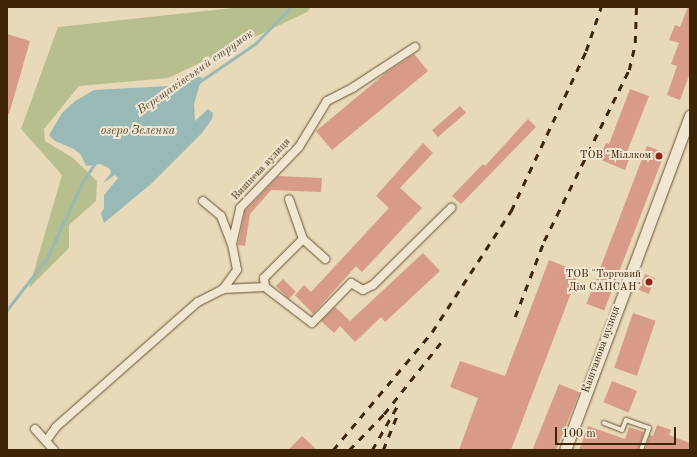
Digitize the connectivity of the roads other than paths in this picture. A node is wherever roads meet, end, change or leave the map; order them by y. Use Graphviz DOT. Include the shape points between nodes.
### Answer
graph roads {
  1 [pos="414,47"];
  2 [pos="690,116"];
  3 [pos="289,199"];
  4 [pos="203,201"];
  5 [pos="451,208"];
  6 [pos="303,239"];
  7 [pos="232,244"];
  8 [pos="325,259"];
  9 [pos="265,288"];
  10 [pos="223,289"];
  11 [pos="604,423"];
  12 [pos="35,428"];
  13 [pos="46,441"];
  14 [pos="54,450"];
  15 [pos="565,450"];
  16 [pos="641,450"];
  1 -- 7 [label="street, Вишнева вулиця" via="354,87 327,101 299,147 240,208"];
  2 -- 15 [label="street, Каштанова вулиця"];
  3 -- 6 [label="street"];
  4 -- 7 [label="street, Вишнева вулиця" via="221,216"];
  5 -- 9 [label="street" via="373,285 363,290 351,283 312,323"];
  6 -- 8 [label="street"];
  6 -- 9 [label="street" via="264,278"];
  7 -- 10 [label="street, Вишнева вулиця" via="237,270"];
  9 -- 10 [label="street, Вишнева вулиця"];
  10 -- 13 [label="street, Вишнева вулиця" via="198,302 56,427"];
  11 -- 16 [label="lane" via="622,430 626,420 649,428"];
  12 -- 13 [label="street"];
  13 -- 14 [label="street"];
}
